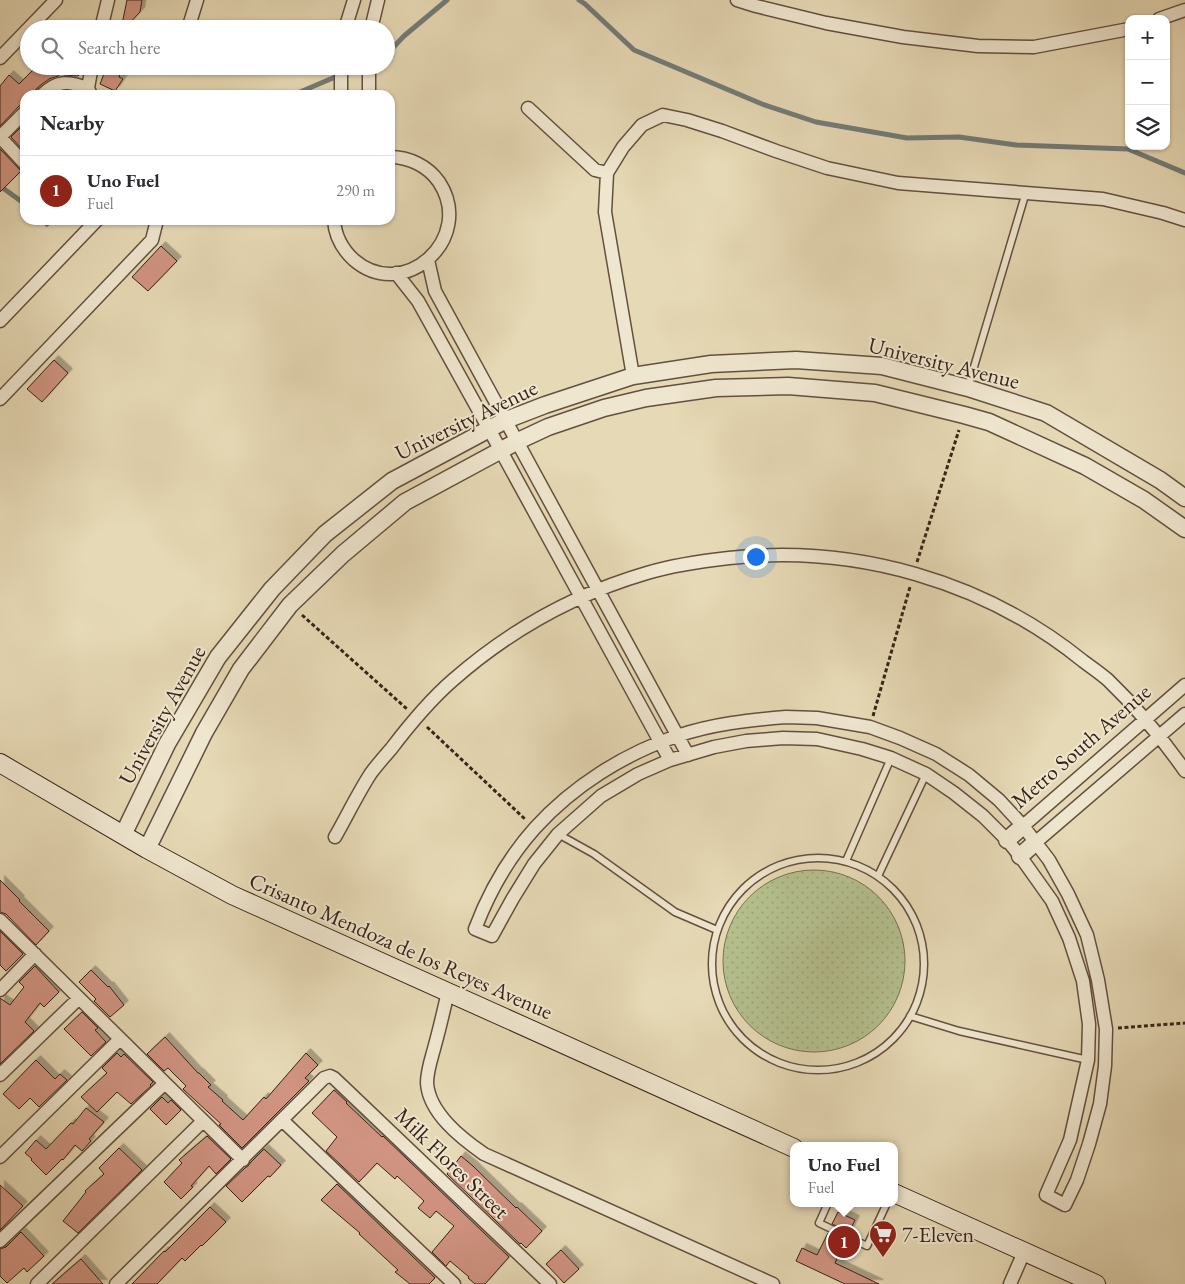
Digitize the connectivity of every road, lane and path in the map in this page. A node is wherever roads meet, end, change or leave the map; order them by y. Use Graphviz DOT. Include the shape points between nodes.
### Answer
graph roads {
  1 [pos="56,0"];
  2 [pos="108,0"];
  3 [pos="197,0"];
  4 [pos="354,0"];
  5 [pos="378,0"];
  6 [pos="737,0"];
  7 [pos="1185,10"];
  8 [pos="1170,15"];
  9 [pos="37,20"];
  10 [pos="103,20"];
  11 [pos="191,20"];
  12 [pos="348,20"];
  13 [pos="373,20"];
  14 [pos="1125,30"];
  15 [pos="20,37"];
  16 [pos="0,58"];
  17 [pos="91,75"];
  18 [pos="341,75"];
  19 [pos="369,75"];
  20 [pos="47,90"];
  21 [pos="88,90"];
  22 [pos="90,90"];
  23 [pos="341,90"];
  24 [pos="369,90"];
  25 [pos="528,108"];
  26 [pos="20,117"];
  27 [pos="0,137"];
  28 [pos="395,158"];
  29 [pos="20,159"];
  30 [pos="607,173"];
  31 [pos="1026,192"];
  32 [pos="1185,220"];
  33 [pos="92,225"];
  34 [pos="156,225"];
  35 [pos="335,225"];
  36 [pos="428,260"];
  37 [pos="396,273"];
  38 [pos="0,321"];
  39 [pos="633,376"];
  40 [pos="968,388"];
  41 [pos="0,399"];
  42 [pos="506,420"];
  43 [pos="489,429"];
  44 [pos="518,441"];
  45 [pos="500,450"];
  46 [pos="1185,498"];
  47 [pos="1185,530"];
  48 [pos="598,590"];
  49 [pos="580,597"];
  50 [pos="1185,685"];
  51 [pos="1185,714"];
  52 [pos="1146,719"];
  53 [pos="678,736"];
  54 [pos="1160,736"];
  55 [pos="660,742"];
  56 [pos="688,755"];
  57 [pos="891,758"];
  58 [pos="670,760"];
  59 [pos="0,763"];
  60 [pos="1185,771"];
  61 [pos="926,774"];
  62 [pos="1023,826"];
  63 [pos="558,834"];
  64 [pos="123,835"];
  65 [pos="336,836"];
  66 [pos="1007,840"];
  67 [pos="1036,842"];
  68 [pos="147,849"];
  69 [pos="1020,856"];
  70 [pos="846,861"];
  71 [pos="878,876"];
  72 [pos="0,920"];
  73 [pos="717,930"];
  74 [pos="35,954"];
  75 [pos="0,990"];
  76 [pos="448,992"];
  77 [pos="79,998"];
  78 [pos="910,1016"];
  79 [pos="1185,1023"];
  80 [pos="1106,1029"];
  81 [pos="120,1039"];
  82 [pos="1088,1060"];
  83 [pos="0,1075"];
  84 [pos="165,1083"];
  85 [pos="282,1120"];
  86 [pos="203,1121"];
  87 [pos="790,1146"];
  88 [pos="0,1157"];
  89 [pos="242,1160"];
  90 [pos="898,1195"];
  91 [pos="826,1207"];
  92 [pos="885,1207"];
  93 [pos="0,1241"];
  94 [pos="1024,1252"];
  95 [pos="37,1284"];
  96 [pos="116,1284"];
  97 [pos="454,1284"];
  98 [pos="550,1284"];
  99 [pos="773,1284"];
  100 [pos="1010,1284"];
  101 [pos="1096,1284"];
  1 -- 9 [label="street"];
  2 -- 10 [label="street"];
  3 -- 11 [label="street"];
  4 -- 12 [label="street"];
  5 -- 13 [label="street"];
  6 -- 14 [label="street" via="826,23 978,46 1034,47"];
  7 -- 8 [label="street"];
  15 -- 16 [label="street"];
  17 -- 22 [label="street"];
  18 -- 23 [label="street"];
  19 -- 24 [label="street"];
  20 -- 21 [label="street" via="63,83 75,83"];
  25 -- 30 [label="street" via="595,170"];
  26 -- 27 [label="street"];
  27 -- 29 [label="street"];
  28 -- 36 [label="street" via="427,169 447,197 450,218 447,232 438,250"];
  30 -- 31 [label="street" via="642,125 663,116 722,131 827,168 898,183"];
  30 -- 39 [label="street" via="605,212"];
  31 -- 32 [label="street" via="1103,199"];
  31 -- 40 [label="lane"];
  33 -- 38 [label="street"];
  34 -- 41 [label="street" via="152,240"];
  35 -- 37 [label="street" via="342,246 356,262 375,271"];
  36 -- 37 [label="street" via="416,268"];
  36 -- 42 [label="street" via="435,291"];
  37 -- 43 [label="street" via="418,301"];
  39 -- 40 [label="street, University Avenue" via="711,364 796,360 882,366"];
  39 -- 42 [label="street, University Avenue"];
  40 -- 46 [label="street, University Avenue" via="1046,414"];
  42 -- 43 [label="street, University Avenue"];
  42 -- 44 [label="street"];
  43 -- 45 [label="street"];
  43 -- 64 [label="street, University Avenue" via="392,481 325,534 272,590 218,657 168,744"];
  44 -- 45 [label="street, University Avenue"];
  44 -- 47 [label="street, University Avenue" via="604,408 716,388 788,386 875,393 989,422 1085,466 1144,500"];
  44 -- 48 [label="street"];
  45 -- 49 [label="street"];
  45 -- 68 [label="street, University Avenue" via="405,502 343,554 290,605 241,669 204,733"];
  48 -- 49 [label="street"];
  48 -- 52 [label="street" via="649,572 701,561 755,555 808,555 853,560 914,573 967,591 1017,615 1107,680"];
  48 -- 53 [label="street"];
  49 -- 55 [label="street"];
  49 -- 65 [label="street" via="535,620 452,680 416,716 371,774"];
  50 -- 52 [label="street, Metro South Avenue"];
  51 -- 54 [label="street, Metro South Avenue"];
  52 -- 54 [label="street"];
  52 -- 62 [label="street, Metro South Avenue"];
  53 -- 55 [label="street"];
  53 -- 56 [label="street"];
  53 -- 62 [label="street" via="747,720 786,717 817,718 870,727 936,754 999,800"];
  54 -- 60 [label="street"];
  54 -- 67 [label="street, Metro South Avenue"];
  55 -- 58 [label="street"];
  55 -- 63 [label="street" via="624,758 587,782 535,828 496,883 476,929 492,936 534,864"];
  56 -- 57 [label="street" via="738,742 783,738 817,739"];
  56 -- 58 [label="street"];
  57 -- 61 [label="street"];
  57 -- 70 [label="lane"];
  58 -- 63 [label="street" via="601,796"];
  59 -- 64 [label="main road, Crisanto Mendoza de los Reyes Avenue"];
  61 -- 66 [label="street" via="983,816"];
  61 -- 71 [label="lane"];
  62 -- 66 [label="street, Metro South Avenue"];
  62 -- 67 [label="street"];
  63 -- 73 [label="lane" via="594,854 675,912"];
  64 -- 68 [label="main road, Crisanto Mendoza de los Reyes Avenue"];
  66 -- 69 [label="street"];
  67 -- 69 [label="street, Metro South Avenue"];
  67 -- 80 [label="street" via="1068,894 1087,935"];
  68 -- 76 [label="main road, Crisanto Mendoza de los Reyes Avenue" via="232,895"];
  69 -- 82 [label="street" via="1052,901 1069,938 1083,981 1089,1024"];
  70 -- 71 [label="lane"];
  70 -- 73 [label="lane" via="806,858 768,870 736,896"];
  71 -- 78 [label="lane" via="896,892 910,912 923,946 922,982"];
  72 -- 74 [label="street"];
  73 -- 78 [label="lane" via="711,969 720,1007 742,1040 774,1062 812,1071 850,1066 885,1046"];
  74 -- 75 [label="street"];
  74 -- 77 [label="street"];
  76 -- 87 [label="main road, Crisanto Mendoza de los Reyes Avenue"];
  76 -- 99 [label="street" via="427,1083 436,1108 469,1144 484,1154"];
  77 -- 81 [label="street"];
  77 -- 83 [label="street"];
  78 -- 82 [label="lane" via="959,1032"];
  79 -- 80 [label="path"];
  80 -- 82 [label="street" via="1100,1104 1080,1171 1065,1205 1046,1195 1070,1140"];
  81 -- 84 [label="street"];
  81 -- 88 [label="street"];
  84 -- 86 [label="street"];
  84 -- 93 [label="street"];
  85 -- 89 [label="street"];
  85 -- 97 [label="street"];
  85 -- 98 [label="street, Milk Flores Street" via="324,1078 334,1078"];
  86 -- 89 [label="street"];
  86 -- 95 [label="street"];
  89 -- 96 [label="street"];
  90 -- 94 [label="main road"];
  91 -- 92 [label="lane" via="819,1223 867,1246"];
  94 -- 100 [label="street"];
  94 -- 101 [label="main road"];
}
